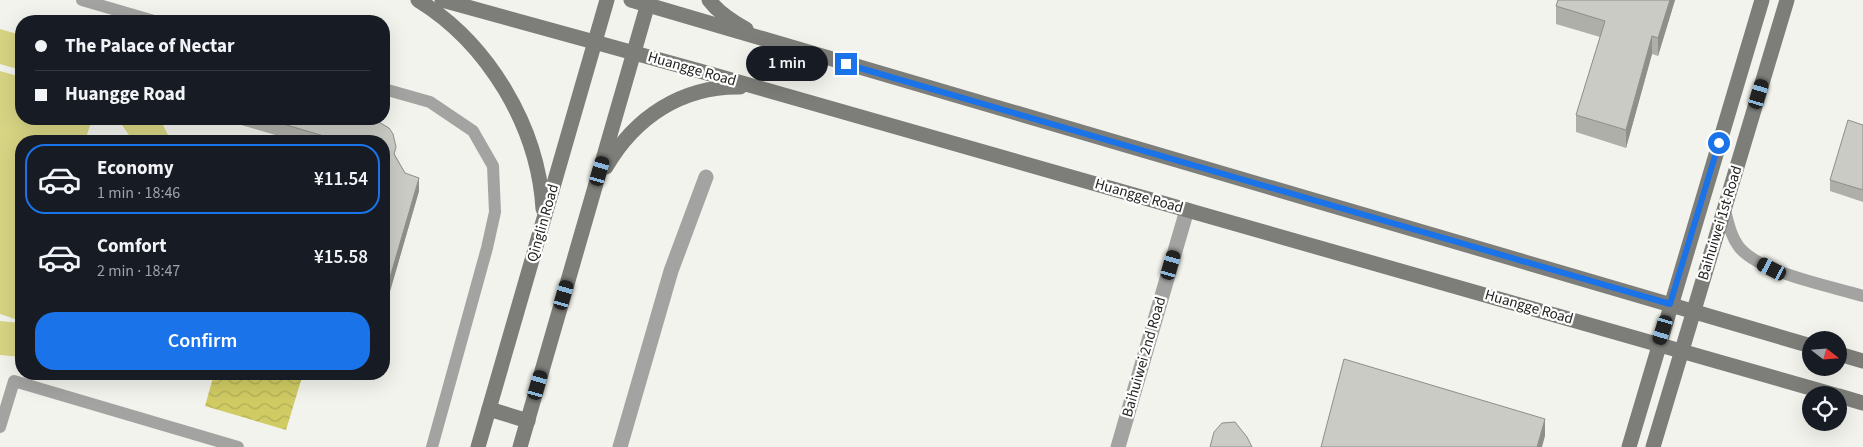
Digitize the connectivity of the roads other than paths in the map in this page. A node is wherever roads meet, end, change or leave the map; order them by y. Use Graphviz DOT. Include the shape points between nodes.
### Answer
graph roads {
  1 [pos="82,0"];
  2 [pos="418,0"];
  3 [pos="442,0"];
  4 [pos="607,0"];
  5 [pos="631,0"];
  6 [pos="709,0"];
  7 [pos="1762,0"];
  8 [pos="1787,0"];
  9 [pos="648,2"];
  10 [pos="133,15"];
  11 [pos="770,41"];
  12 [pos="595,42"];
  13 [pos="634,53"];
  14 [pos="757,87"];
  15 [pos="390,90"];
  16 [pos="706,177"];
  17 [pos="595,188"];
  18 [pos="1724,207"];
  19 [pos="1187,210"];
  20 [pos="544,220"];
  21 [pos="1863,296"];
  22 [pos="1670,304"];
  23 [pos="1694,311"];
  24 [pos="1802,343"];
  25 [pos="1659,344"];
  26 [pos="1682,350"];
  27 [pos="1848,357"];
  28 [pos="1863,361"];
  29 [pos="1803,386"];
  30 [pos="1847,399"];
  31 [pos="1863,403"];
  32 [pos="489,409"];
  33 [pos="528,420"];
  34 [pos="0,427"];
  35 [pos="238,447"];
  36 [pos="432,447"];
  37 [pos="478,447"];
  38 [pos="520,447"];
  39 [pos="620,447"];
  40 [pos="1118,447"];
  41 [pos="1629,447"];
  42 [pos="1653,447"];
  1 -- 10 [label="lane"];
  2 -- 20 [label="main road" via="462,35 503,88 519,117 533,156 541,184"];
  3 -- 12 [label="main road, Huangge Road"];
  4 -- 12 [label="main road, Qinglin Road"];
  5 -- 9 [label="main road"];
  6 -- 11 [label="main road" via="737,24"];
  7 -- 22 [label="main road, Baihuiwei 1st Road"];
  8 -- 18 [label="main road, Baihuiwei 1st Road"];
  9 -- 11 [label="main road"];
  9 -- 13 [label="main road"];
  11 -- 22 [label="main road"];
  12 -- 13 [label="main road, Huangge Road"];
  12 -- 20 [label="main road, Qinglin Road"];
  13 -- 14 [label="main road, Huangge Road"];
  13 -- 17 [label="main road"];
  14 -- 17 [label="main road" via="725,87 691,94 663,106 638,126 614,154"];
  14 -- 19 [label="main road, Huangge Road"];
  15 -- 36 [label="lane" via="430,102 474,131 493,166 495,212"];
  16 -- 39 [label="street" via="671,271"];
  17 -- 33 [label="main road"];
  18 -- 21 [label="lane" via="1739,247 1753,259 1772,269"];
  18 -- 23 [label="main road, Baihuiwei 1st Road"];
  19 -- 25 [label="main road, Huangge Road"];
  19 -- 40 [label="street, Baihuiwei 2nd Road"];
  20 -- 32 [label="main road, Qinglin Road"];
  22 -- 23 [label="main road"];
  22 -- 25 [label="main road, Baihuiwei 1st Road"];
  23 -- 24 [label="main road"];
  23 -- 26 [label="main road, Baihuiwei 1st Road"];
  25 -- 26 [label="main road, Huangge Road"];
  25 -- 41 [label="main road, Baihuiwei 1st Road"];
  26 -- 29 [label="main road, Huangge Road"];
  26 -- 42 [label="main road, Baihuiwei 1st Road"];
  27 -- 28 [label="main road"];
  30 -- 31 [label="main road, Huangge Road"];
  32 -- 33 [label="main road"];
  32 -- 37 [label="main road, Qinglin Road"];
  33 -- 38 [label="main road"];
  34 -- 35 [label="lane" via="14,381"];
}
